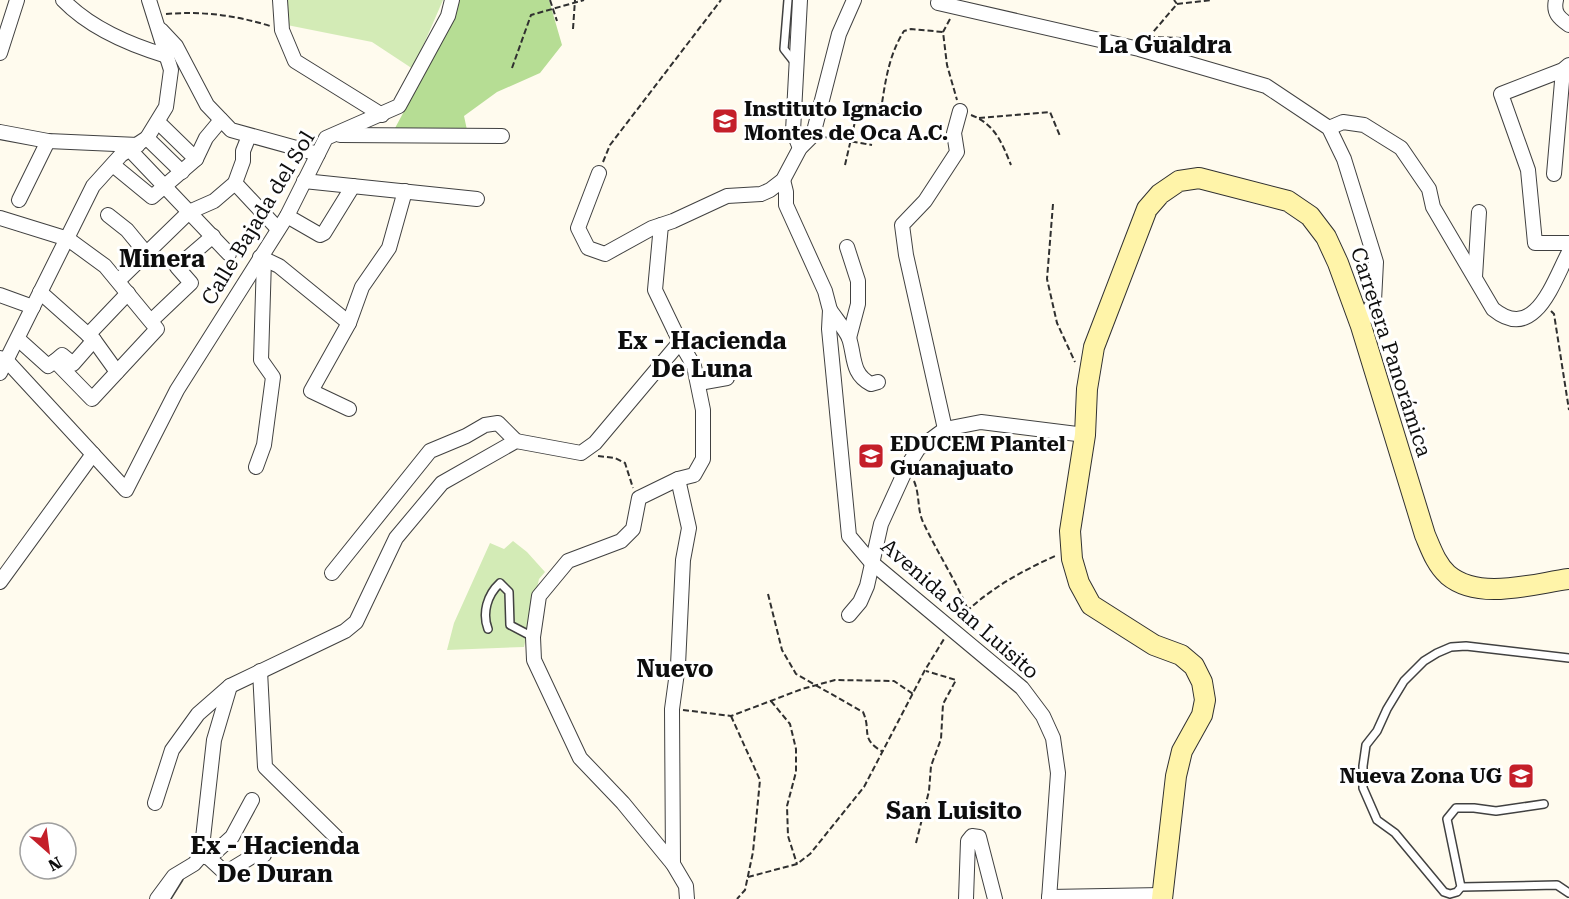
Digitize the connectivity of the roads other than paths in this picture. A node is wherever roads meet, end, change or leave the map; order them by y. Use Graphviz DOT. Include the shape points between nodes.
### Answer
graph roads {
  1 [pos="17,0"];
  2 [pos="63,0"];
  3 [pos="149,0"];
  4 [pos="279,0"];
  5 [pos="452,0"];
  6 [pos="788,0"];
  7 [pos="800,0"];
  8 [pos="854,0"];
  9 [pos="1556,0"];
  10 [pos="949,5"];
  11 [pos="156,21"];
  12 [pos="1569,25"];
  13 [pos="0,53"];
  14 [pos="167,56"];
  15 [pos="796,64"];
  16 [pos="1566,67"];
  17 [pos="958,104"];
  18 [pos="382,115"];
  19 [pos="221,120"];
  20 [pos="158,122"];
  21 [pos="1329,128"];
  22 [pos="0,132"];
  23 [pos="335,135"];
  24 [pos="249,136"];
  25 [pos="502,136"];
  26 [pos="48,141"];
  27 [pos="138,144"];
  28 [pos="800,148"];
  29 [pos="318,154"];
  30 [pos="196,159"];
  31 [pos="112,165"];
  32 [pos="183,172"];
  33 [pos="599,173"];
  34 [pos="1554,174"];
  35 [pos="783,180"];
  36 [pos="304,181"];
  37 [pos="235,183"];
  38 [pos="353,186"];
  39 [pos="165,187"];
  40 [pos="405,191"];
  41 [pos="477,199"];
  42 [pos="19,200"];
  43 [pos="189,212"];
  44 [pos="1479,212"];
  45 [pos="108,216"];
  46 [pos="287,216"];
  47 [pos="0,218"];
  48 [pos="661,225"];
  49 [pos="278,229"];
  50 [pos="213,236"];
  51 [pos="68,239"];
  52 [pos="1569,243"];
  53 [pos="847,247"];
  54 [pos="1569,252"];
  55 [pos="146,253"];
  56 [pos="229,254"];
  57 [pos="262,258"];
  58 [pos="1475,277"];
  59 [pos="118,281"];
  60 [pos="40,292"];
  61 [pos="128,293"];
  62 [pos="0,295"];
  63 [pos="33,308"];
  64 [pos="830,310"];
  65 [pos="349,323"];
  66 [pos="154,325"];
  67 [pos="1361,326"];
  68 [pos="91,338"];
  69 [pos="849,338"];
  70 [pos="18,339"];
  71 [pos="680,342"];
  72 [pos="4,359"];
  73 [pos="55,361"];
  74 [pos="117,372"];
  75 [pos="0,373"];
  76 [pos="727,378"];
  77 [pos="699,382"];
  78 [pos="878,382"];
  79 [pos="349,409"];
  80 [pos="945,429"];
  81 [pos="1085,435"];
  82 [pos="516,441"];
  83 [pos="93,454"];
  84 [pos="256,467"];
  85 [pos="678,479"];
  86 [pos="871,562"];
  87 [pos="332,573"];
  88 [pos="1569,579"];
  89 [pos="0,582"];
  90 [pos="849,615"];
  91 [pos="488,629"];
  92 [pos="532,637"];
  93 [pos="1569,658"];
  94 [pos="260,671"];
  95 [pos="230,686"];
  96 [pos="252,800"];
  97 [pos="155,802"];
  98 [pos="1544,804"];
  99 [pos="336,837"];
  100 [pos="264,855"];
  101 [pos="205,857"];
  102 [pos="673,864"];
  103 [pos="183,870"];
  104 [pos="1461,887"];
  105 [pos="1569,893"];
  106 [pos="1162,897"];
  107 [pos="1049,898"];
  108 [pos="157,899"];
  109 [pos="166,899"];
  110 [pos="687,899"];
  111 [pos="966,899"];
  112 [pos="995,899"];
  1 -- 13 [label="street"];
  2 -- 14 [label="street" via="93,23 140,48"];
  3 -- 11 [label="street"];
  4 -- 18 [label="street" via="282,30 295,61"];
  5 -- 18 [label="street, Calle Bajada del Sol" via="448,15 399,106"];
  6 -- 15 [label="lane" via="784,49"];
  7 -- 15 [label="street"];
  8 -- 28 [label="street" via="840,34 813,135"];
  9 -- 12 [label="street" via="1554,8"];
  10 -- 21 [label="street" via="1139,50 1266,86"];
  11 -- 14 [label="street"];
  11 -- 19 [label="street" via="176,46 207,105"];
  14 -- 20 [label="street" via="171,70 166,107"];
  15 -- 28 [label="street" via="793,131"];
  16 -- 34 [label="street"];
  16 -- 52 [label="street" via="1501,94 1528,170 1535,243"];
  17 -- 80 [label="street" via="954,133 957,152 925,201 902,225"];
  18 -- 23 [label="street, Calle Bajada del Sol"];
  19 -- 24 [label="street" via="231,130"];
  19 -- 30 [label="street"];
  20 -- 27 [label="street"];
  20 -- 30 [label="street"];
  21 -- 58 [label="street" via="1343,122 1364,125 1401,148 1429,189 1433,207"];
  21 -- 67 [label="street" via="1344,159 1376,262 1374,301"];
  22 -- 26 [label="street"];
  23 -- 25 [label="street"];
  23 -- 29 [label="street, Calle Bajada del Sol" via="326,138"];
  24 -- 29 [label="street"];
  24 -- 37 [label="street"];
  26 -- 27 [label="street"];
  26 -- 42 [label="street"];
  27 -- 31 [label="street"];
  27 -- 32 [label="street"];
  27 -- 39 [label="street"];
  28 -- 35 [label="street"];
  29 -- 36 [label="street, Calle Bajada del Sol"];
  30 -- 32 [label="street"];
  31 -- 39 [label="street" via="152,197"];
  31 -- 51 [label="street" via="93,186"];
  32 -- 39 [label="street"];
  33 -- 48 [label="street" via="578,228 588,248 605,254"];
  35 -- 48 [label="street" via="761,194 727,196"];
  35 -- 64 [label="street, Avenida San Luisito" via="786,206"];
  36 -- 38 [label="street"];
  36 -- 46 [label="street, Calle Bajada del Sol"];
  37 -- 43 [label="street" via="214,201"];
  37 -- 49 [label="street"];
  38 -- 40 [label="street"];
  38 -- 46 [label="street" via="324,234"];
  39 -- 43 [label="street"];
  40 -- 41 [label="street"];
  40 -- 65 [label="street" via="389,248 362,287"];
  43 -- 50 [label="street"];
  43 -- 55 [label="street"];
  44 -- 58 [label="street"];
  45 -- 55 [label="street" via="127,230"];
  46 -- 49 [label="street, Calle Bajada del Sol"];
  47 -- 51 [label="street"];
  48 -- 71 [label="street" via="655,290"];
  49 -- 57 [label="street, Calle Bajada del Sol"];
  50 -- 56 [label="street"];
  50 -- 66 [label="street" via="177,267 191,283"];
  51 -- 59 [label="street" via="105,266"];
  51 -- 60 [label="street"];
  53 -- 69 [label="street" via="858,280 858,304"];
  54 -- 58 [label="street" via="1542,303 1533,315 1519,320 1504,318 1493,309"];
  55 -- 59 [label="street"];
  57 -- 65 [label="street" via="279,266"];
  57 -- 83 [label="street, Calle Bajada del Sol" via="177,390 126,490"];
  57 -- 84 [label="street" via="261,360 273,377 264,445"];
  59 -- 61 [label="street"];
  60 -- 63 [label="street"];
  60 -- 68 [label="street"];
  61 -- 66 [label="street"];
  61 -- 68 [label="street"];
  62 -- 63 [label="street"];
  63 -- 70 [label="street"];
  64 -- 69 [label="street"];
  64 -- 86 [label="street, Avenida San Luisito" via="849,536"];
  65 -- 79 [label="street" via="310,391"];
  66 -- 74 [label="street"];
  67 -- 81 [label="street, Carretera Panorámica" via="1326,237 1310,216 1288,201 1199,178 1179,181 1147,208 1094,347"];
  67 -- 88 [label="street, Carretera Panorámica" via="1425,534 1435,559 1447,574 1465,586 1492,590"];
  68 -- 73 [label="street" via="73,364 62,355"];
  68 -- 74 [label="street"];
  69 -- 78 [label="street" via="852,359 862,380"];
  70 -- 72 [label="street"];
  70 -- 73 [label="street" via="48,366"];
  71 -- 77 [label="street"];
  71 -- 82 [label="street" via="595,443 581,453"];
  72 -- 75 [label="street"];
  72 -- 83 [label="street"];
  73 -- 74 [label="street" via="92,399"];
  76 -- 77 [label="street"];
  77 -- 85 [label="street" via="704,459 694,475"];
  80 -- 81 [label="street" via="981,422"];
  80 -- 86 [label="street" via="918,449 907,467 881,524"];
  81 -- 106 [label="street, Carretera Panorámica" via="1070,531 1079,583 1091,605 1154,645 1181,655 1194,666 1202,682 1202,715 1182,751 1176,776"];
  82 -- 87 [label="street" via="498,423 485,425 430,451"];
  82 -- 94 [label="street" via="442,483 396,538 356,622 345,631"];
  83 -- 89 [label="street"];
  85 -- 92 [label="street" via="639,498 633,529 621,541 568,561 539,596"];
  85 -- 102 [label="street" via="689,528 672,709"];
  86 -- 90 [label="street" via="867,586"];
  86 -- 107 [label="street, Avenida San Luisito" via="1022,688 1042,716 1053,738 1058,773"];
  91 -- 92 [label="lane" via="484,618 490,592 500,583 509,592 510,625"];
  92 -- 102 [label="street" via="534,660 580,758"];
  93 -- 104 [label="lane" via="1451,647 1424,661 1404,681 1366,745 1363,788 1377,820 1395,833 1444,892 1457,892"];
  94 -- 95 [label="street"];
  94 -- 99 [label="street" via="265,767"];
  95 -- 97 [label="street" via="198,714 172,750"];
  95 -- 101 [label="street" via="214,740"];
  96 -- 101 [label="street" via="232,837"];
  98 -- 104 [label="lane" via="1496,811 1456,808 1447,819"];
  100 -- 101 [label="street" via="253,856 230,870 222,870"];
  101 -- 103 [label="street"];
  102 -- 110 [label="street" via="686,886"];
  103 -- 108 [label="street"];
  103 -- 109 [label="lane"];
  104 -- 105 [label="lane" via="1557,885"];
  106 -- 107 [label="street"];
  111 -- 112 [label="street" via="968,841 972,836 979,837"];
}
